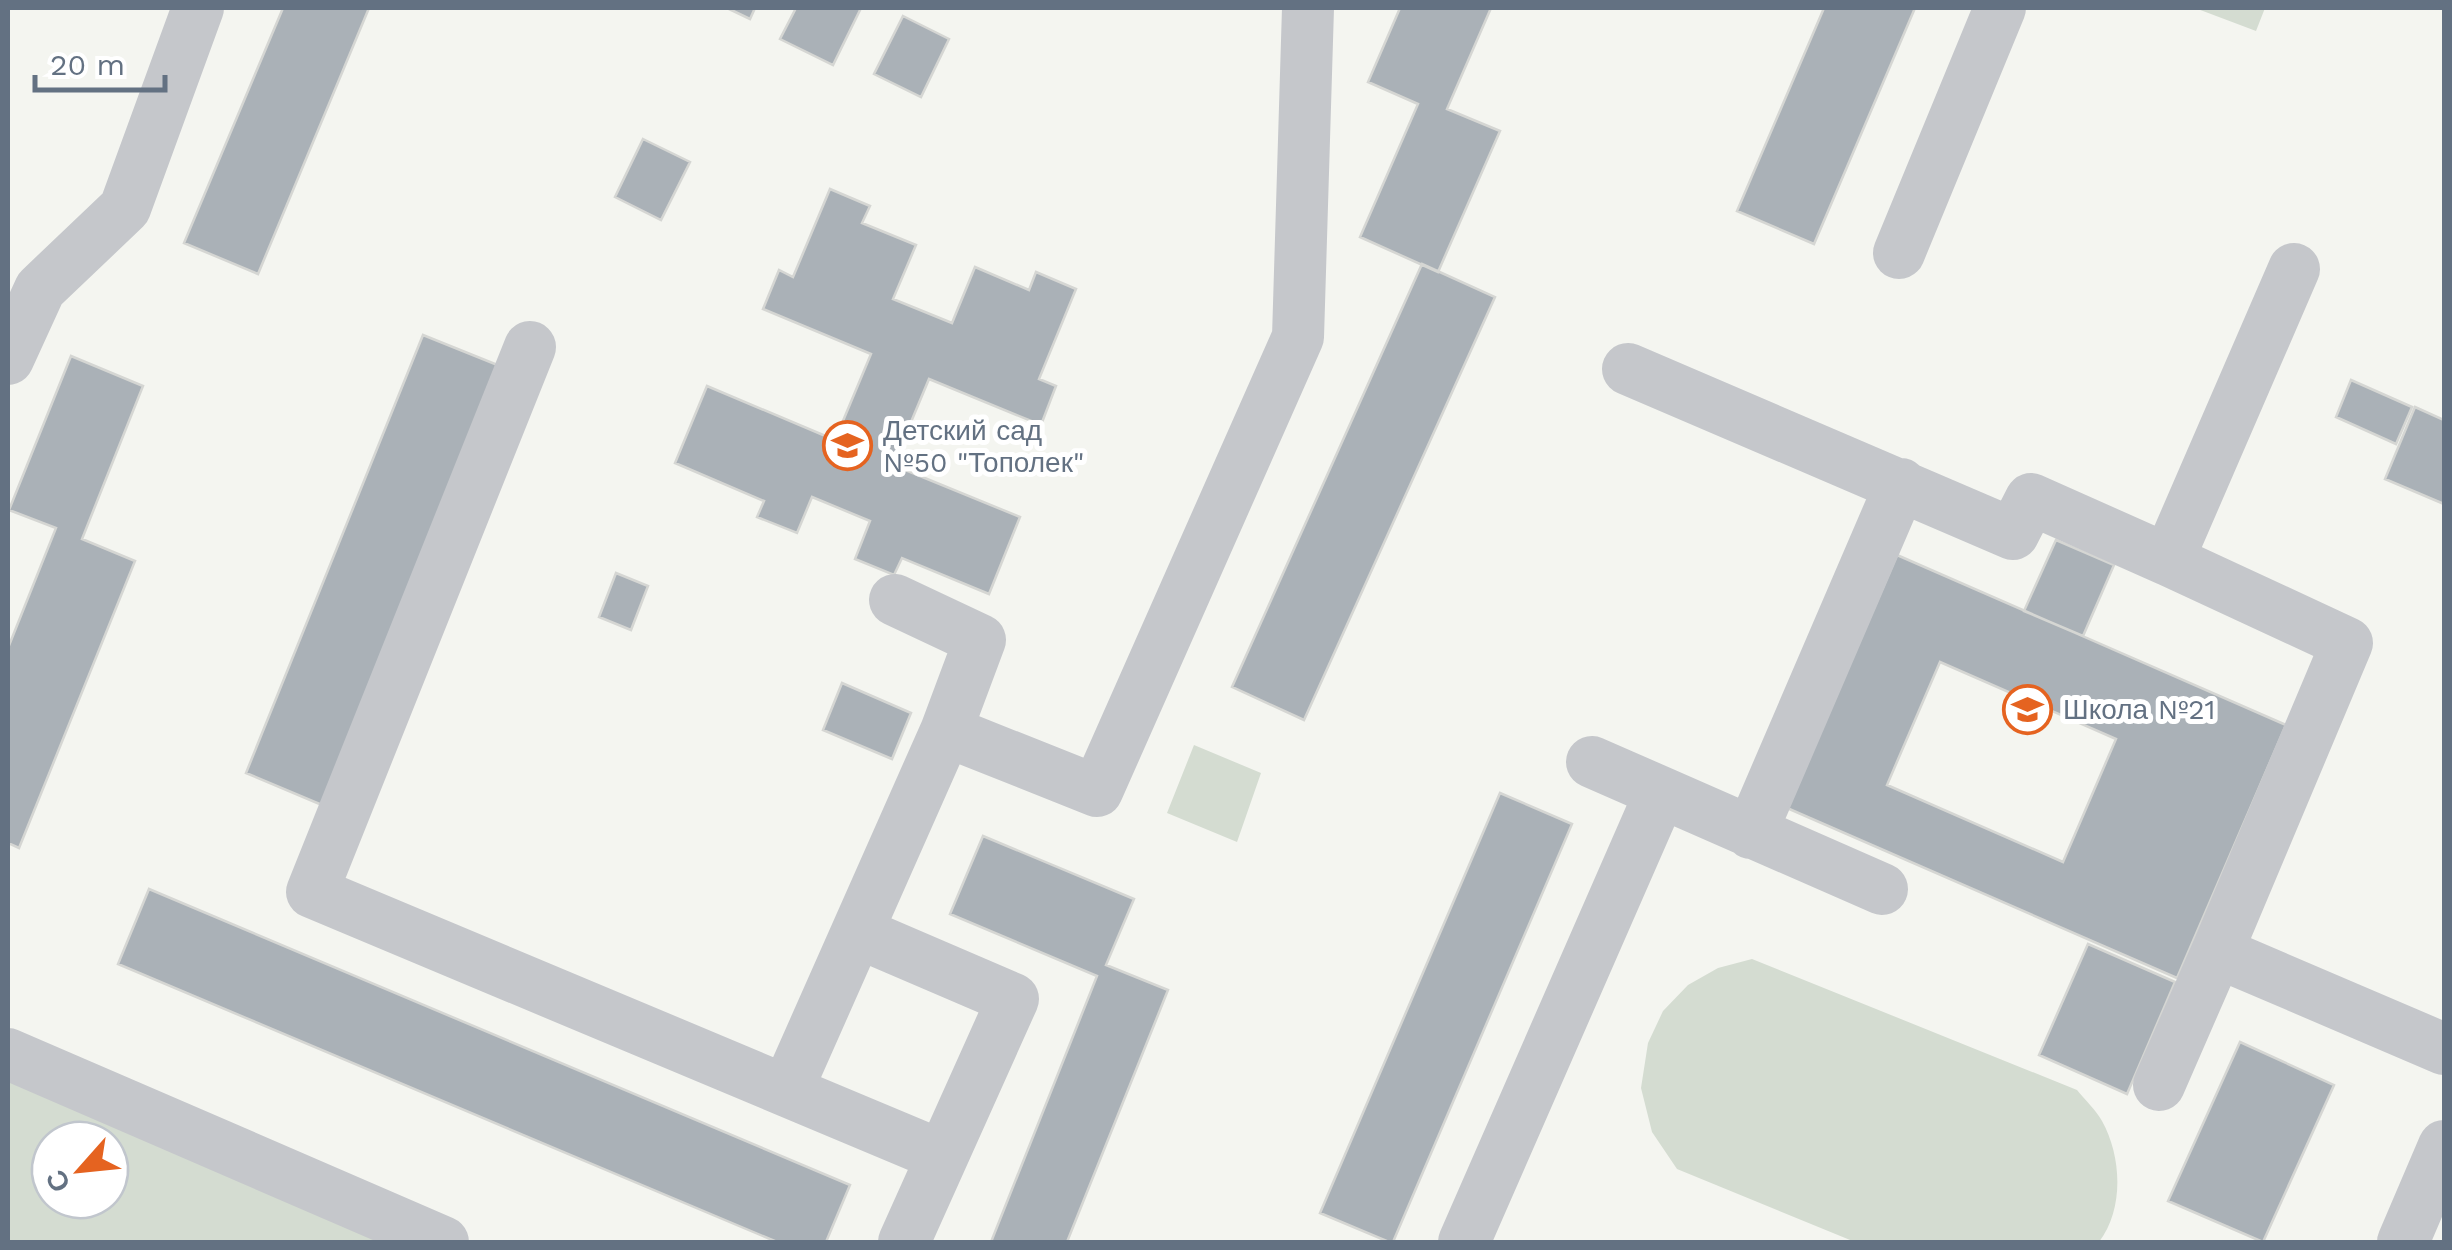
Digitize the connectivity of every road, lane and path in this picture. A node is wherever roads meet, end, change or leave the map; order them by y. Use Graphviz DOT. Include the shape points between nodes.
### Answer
graph roads {
  1 [pos="198,8"];
  2 [pos="1308,8"];
  3 [pos="2000,8"];
  4 [pos="1898,254"];
  5 [pos="2294,269"];
  6 [pos="530,347"];
  7 [pos="8,359"];
  8 [pos="1628,369"];
  9 [pos="1901,484"];
  10 [pos="2168,560"];
  11 [pos="895,600"];
  12 [pos="946,731"];
  13 [pos="1592,762"];
  14 [pos="1660,794"];
  15 [pos="1751,832"];
  16 [pos="1882,890"];
  17 [pos="857,932"];
  18 [pos="2218,952"];
  19 [pos="2444,1049"];
  20 [pos="8,1054"];
  21 [pos="2159,1085"];
  22 [pos="787,1090"];
  23 [pos="2444,1146"];
  24 [pos="942,1156"];
  25 [pos="443,1242"];
  26 [pos="904,1242"];
  27 [pos="1464,1242"];
  28 [pos="2403,1242"];
  1 -- 7 [label="street" via="125,208 40,288"];
  2 -- 12 [label="street" via="1298,337 1097,790"];
  3 -- 4 [label="street"];
  5 -- 10 [label="street"];
  6 -- 22 [label="street" via="312,892"];
  8 -- 9 [label="street"];
  9 -- 10 [label="street" via="2013,534 2031,499"];
  9 -- 15 [label="street"];
  10 -- 18 [label="street" via="2348,643"];
  11 -- 12 [label="street" via="980,640"];
  12 -- 17 [label="street"];
  13 -- 14 [label="street"];
  14 -- 15 [label="street"];
  14 -- 27 [label="street"];
  15 -- 16 [label="street"];
  17 -- 22 [label="street"];
  17 -- 24 [label="street" via="1013,999"];
  18 -- 19 [label="street"];
  18 -- 21 [label="street"];
  20 -- 25 [label="street"];
  22 -- 24 [label="street"];
  23 -- 28 [label="street"];
  24 -- 26 [label="street"];
}
